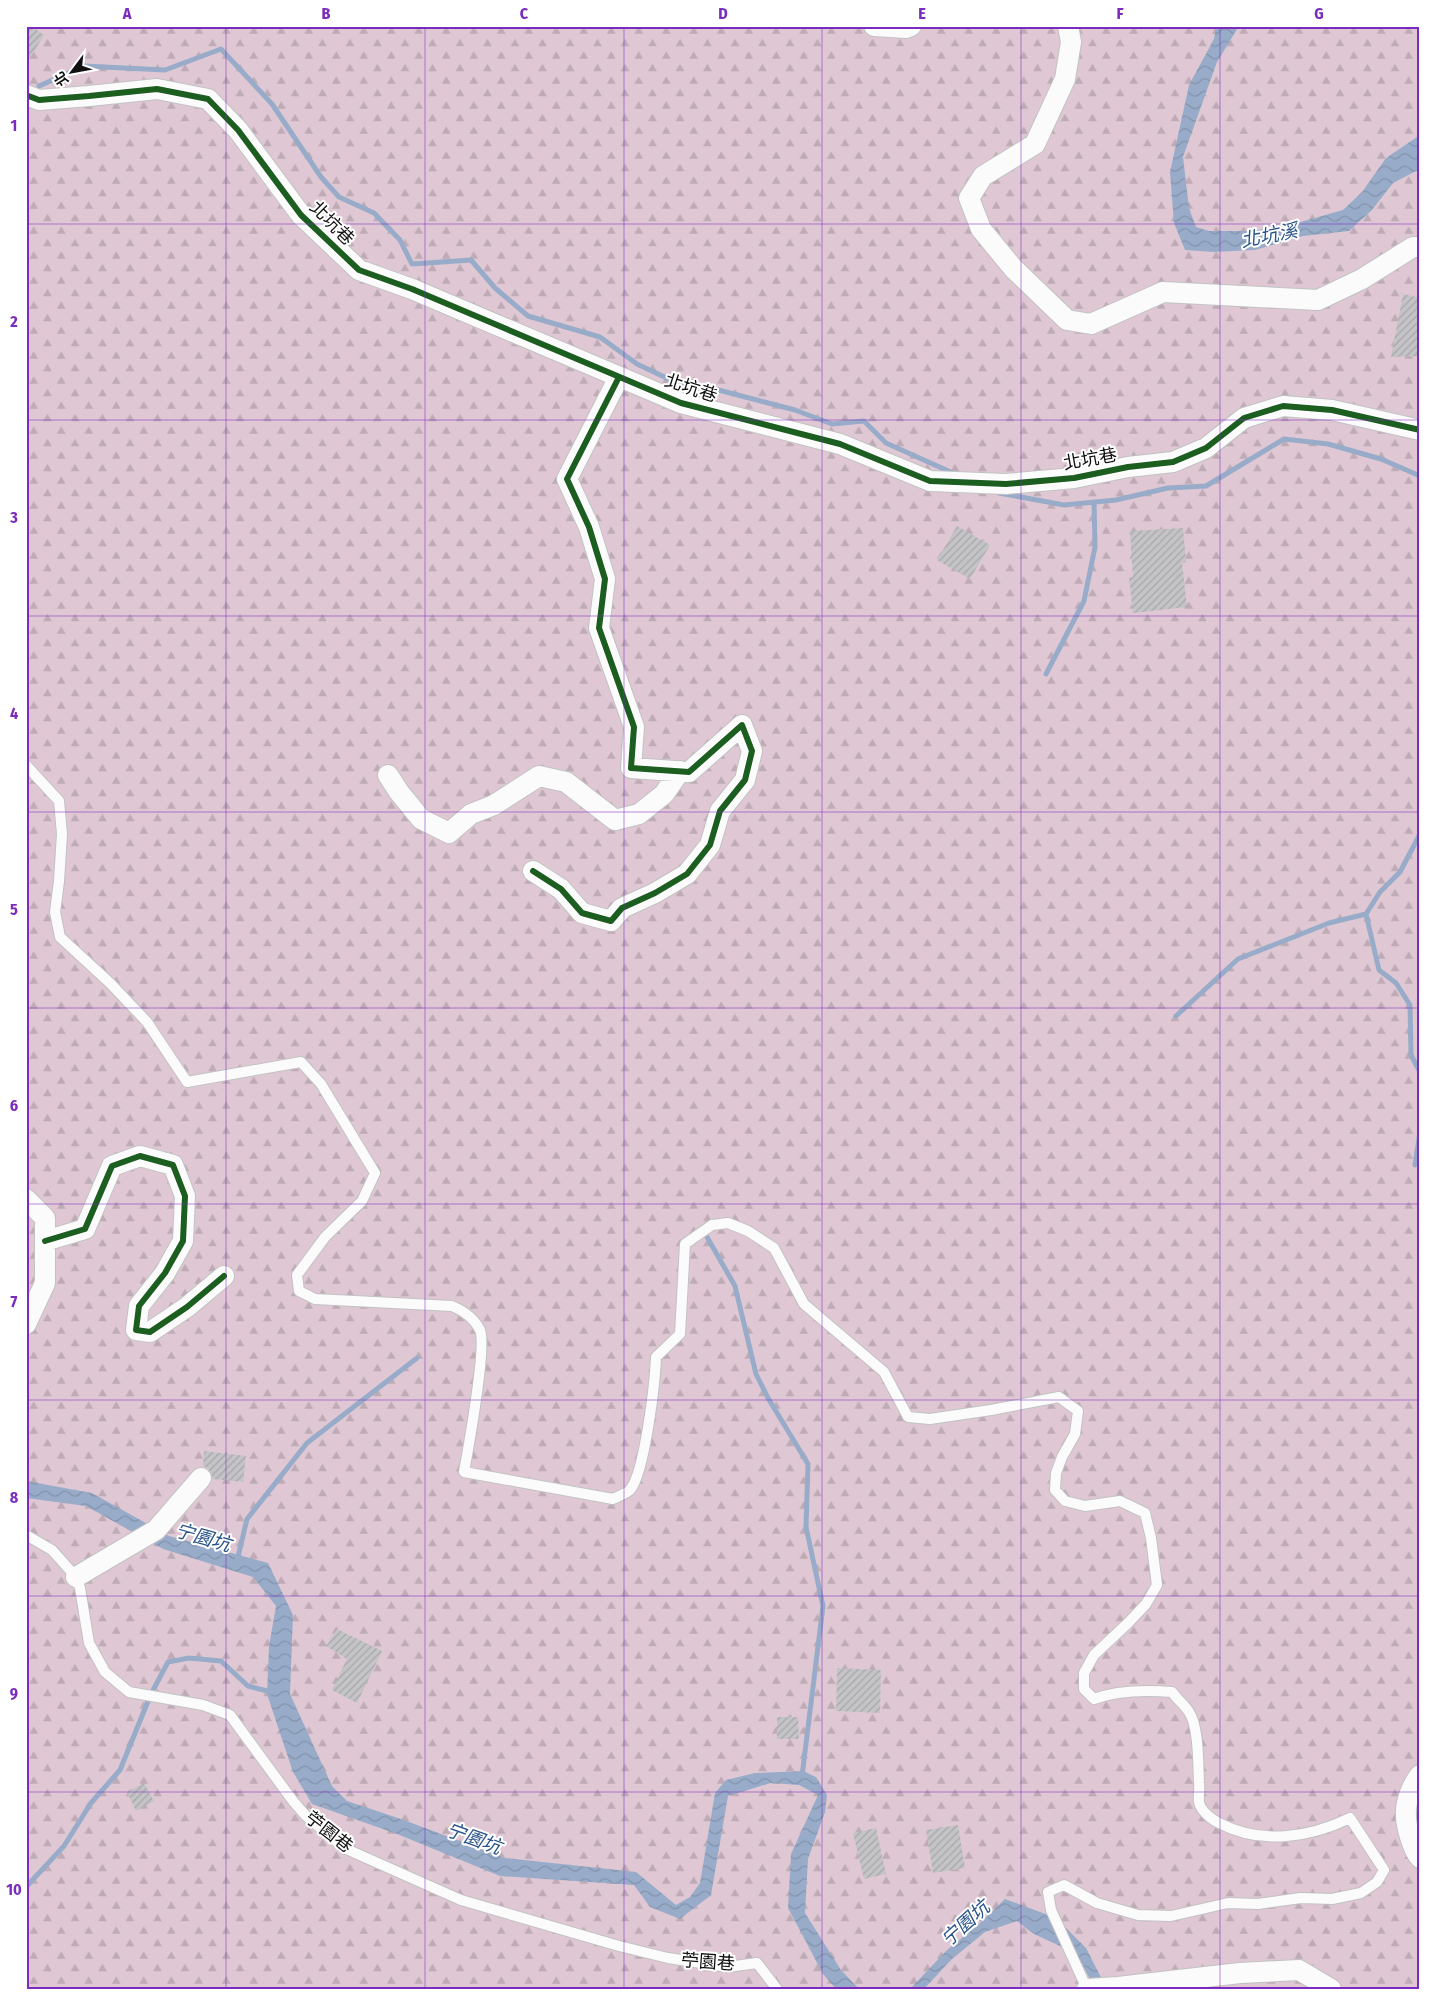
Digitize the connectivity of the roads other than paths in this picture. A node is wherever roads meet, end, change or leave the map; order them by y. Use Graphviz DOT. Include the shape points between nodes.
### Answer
graph roads {
  1 [pos="874,26"];
  2 [pos="911,26"];
  3 [pos="1068,26"];
  4 [pos="26,95"];
  5 [pos="1420,247"];
  6 [pos="619,377"];
  7 [pos="1420,430"];
  8 [pos="26,765"];
  9 [pos="680,771"];
  10 [pos="388,775"];
  11 [pos="533,870"];
  12 [pos="26,1199"];
  13 [pos="45,1241"];
  14 [pos="224,1276"];
  15 [pos="26,1324"];
  16 [pos="202,1478"];
  17 [pos="26,1535"];
  18 [pos="76,1577"];
  19 [pos="1420,1775"];
  20 [pos="1420,1858"];
  21 [pos="777,1989"];
  22 [pos="1087,1989"];
  23 [pos="1331,1989"];
  1 -- 2 [label="street"];
  3 -- 5 [label="street" via="1071,42 1065,79 1035,144 983,176 969,198 981,229 1013,268 1067,320 1091,324 1163,292 1318,300 1362,279 1413,247"];
  4 -- 6 [label="street, 北坑巷" via="39,100 157,88 208,99 238,130 301,215 359,270 412,289"];
  6 -- 7 [label="street, 北坑巷" via="681,403 840,444 930,481 1006,484 1074,478 1173,462 1206,448 1244,418 1283,406 1332,410"];
  6 -- 9 [label="street" via="567,479 589,527 605,579 600,628 634,727 631,768"];
  8 -- 22 [label="lane" via="59,801 62,834 55,912 60,937 147,1022 186,1082 301,1062 321,1084 375,1173 362,1201 324,1237 297,1275 299,1291 315,1299 452,1306 465,1311 481,1331 481,1360 464,1472 613,1499 629,1491 638,1475 655,1383 656,1357 680,1334 685,1244 712,1225 728,1223 748,1231 774,1248 804,1304 884,1372 908,1417 930,1420 1059,1397 1078,1411 1075,1434 1056,1473 1055,1490 1065,1501 1084,1506 1120,1501 1144,1513 1152,1538 1158,1585 1134,1617 1094,1654 1084,1673 1084,1689 1094,1699 1109,1693 1172,1692 1190,1713 1197,1734 1199,1804 1212,1820 1231,1830 1272,1838 1312,1832 1350,1818 1384,1870 1377,1882 1361,1893 1332,1899 1228,1903 1171,1916 1138,1915 1097,1903 1064,1885 1048,1892 1051,1910"];
  9 -- 10 [label="street" via="664,794 639,814 615,820 566,782 539,776 494,805 471,814 449,833 421,820"];
  9 -- 11 [label="street" via="689,772 742,725 752,751 745,780 720,811 710,845 687,874 622,908 611,921 582,913 561,889"];
  12 -- 13 [label="street" via="45,1218"];
  13 -- 14 [label="street" via="85,1229 112,1166 140,1156 173,1165 184,1196 182,1241 165,1273 139,1306 136,1330 150,1332"];
  13 -- 15 [label="street" via="45,1284"];
  16 -- 18 [label="street" via="156,1530"];
  17 -- 18 [label="lane, 苧園巷" via="52,1550"];
  18 -- 21 [label="lane, 苧園巷" via="89,1643 104,1672 129,1692 230,1714 293,1802 344,1848 461,1900 619,1946 668,1958 728,1967 757,1963"];
  19 -- 20 [label="street" via="1412,1785 1406,1816 1415,1852"];
  22 -- 23 [label="street" via="1299,1970"];
}
